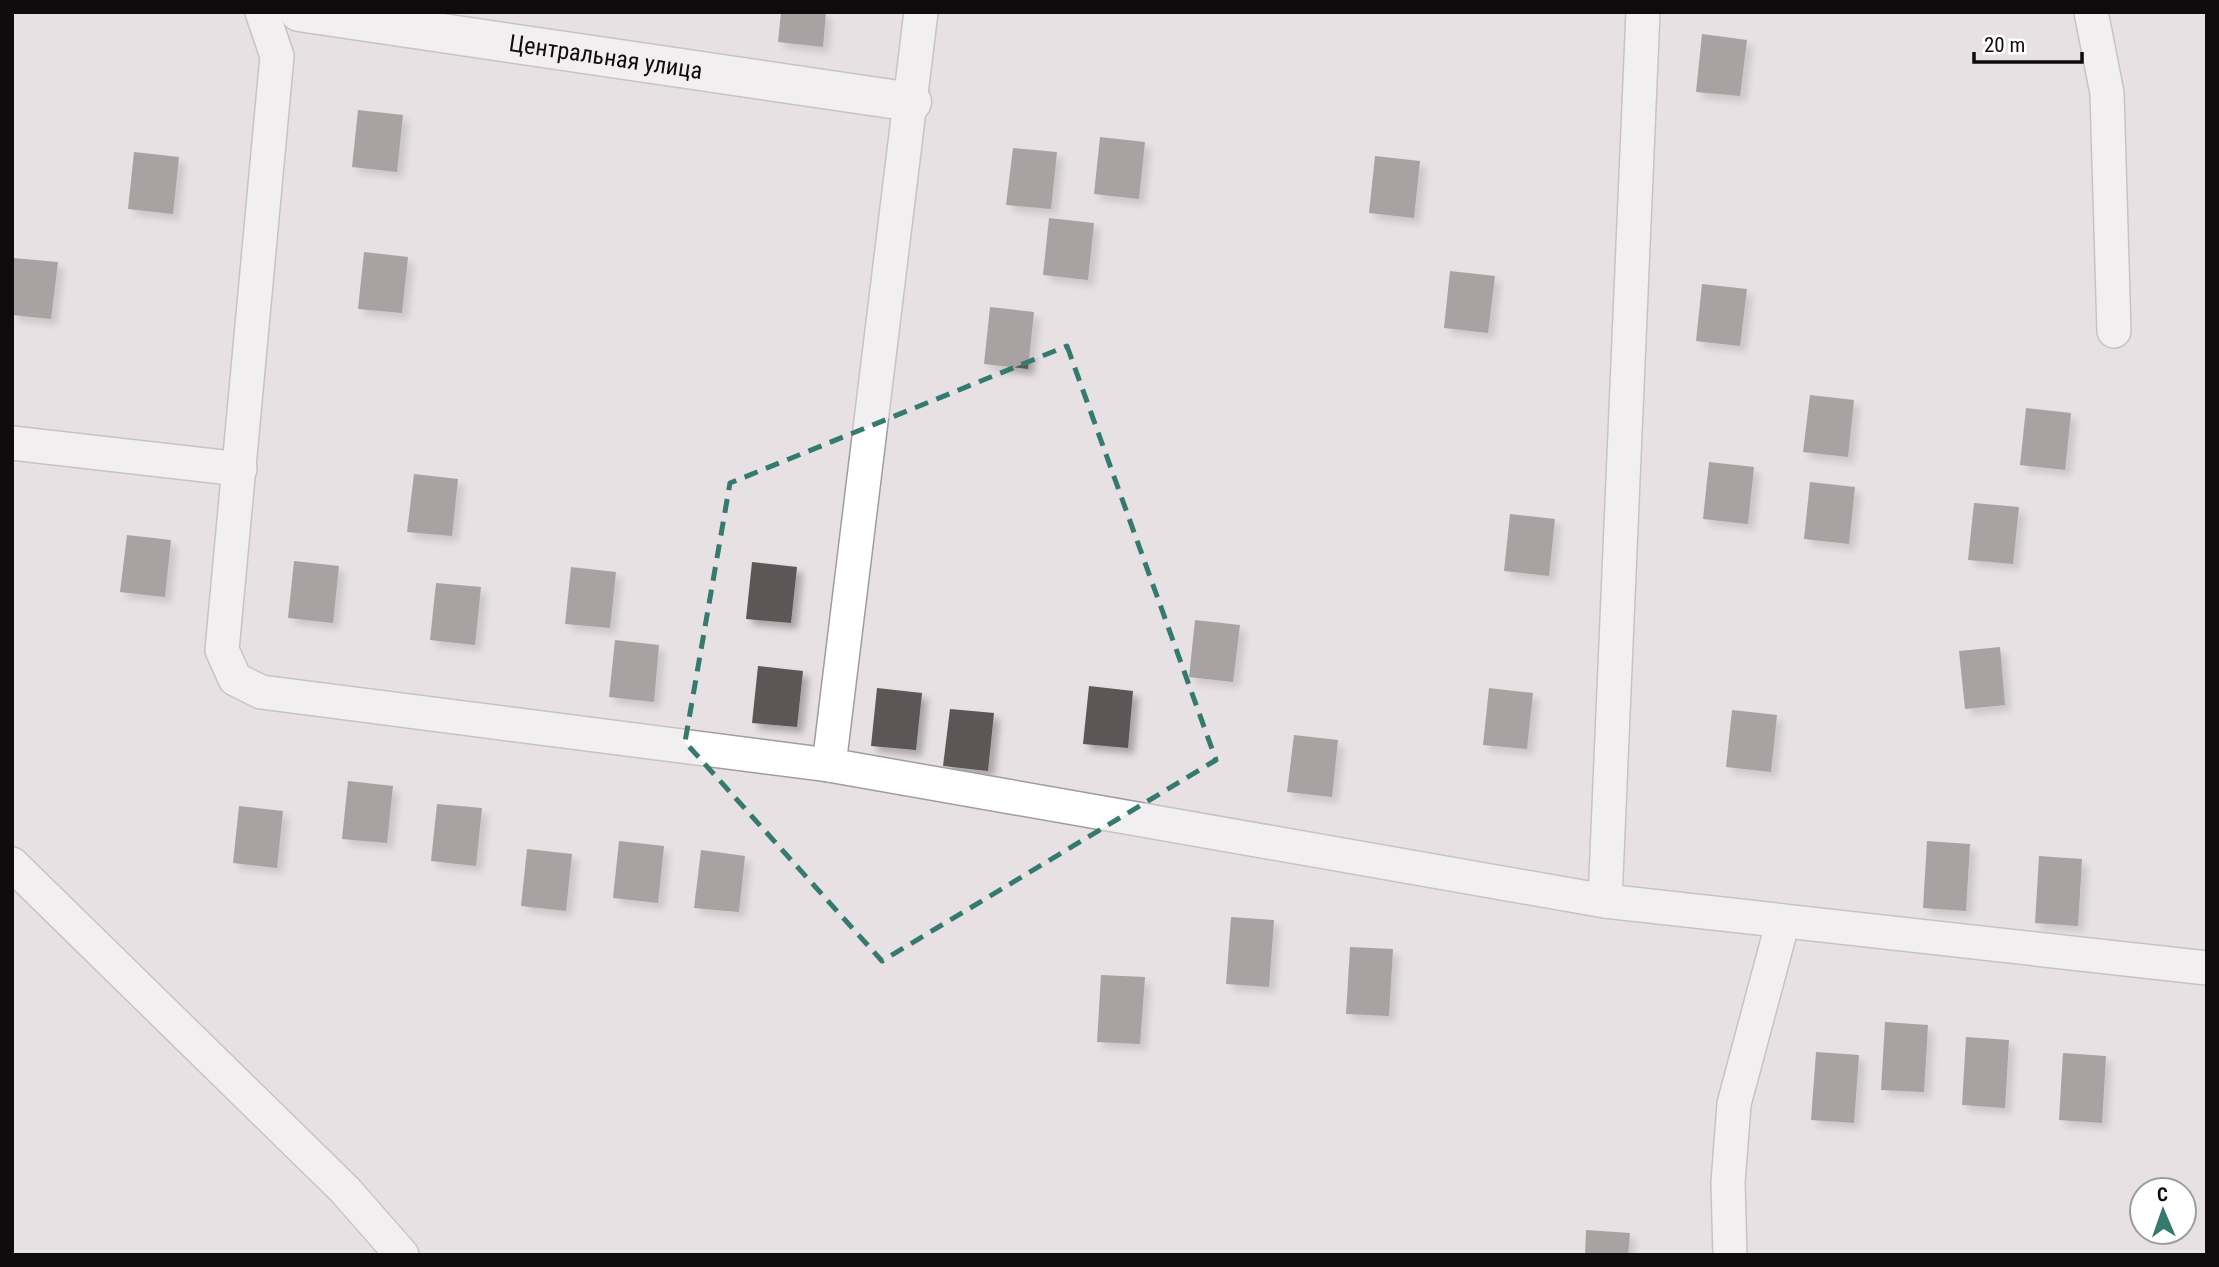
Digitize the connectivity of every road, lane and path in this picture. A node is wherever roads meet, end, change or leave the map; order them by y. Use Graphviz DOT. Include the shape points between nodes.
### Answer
graph roads {
  1 [pos="262,12"];
  2 [pos="299,12"];
  3 [pos="921,12"];
  4 [pos="1643,12"];
  5 [pos="2091,12"];
  6 [pos="912,102"];
  7 [pos="2114,331"];
  8 [pos="12,443"];
  9 [pos="240,469"];
  10 [pos="829,765"];
  11 [pos="12,863"];
  12 [pos="1605,901"];
  13 [pos="1783,921"];
  14 [pos="2207,968"];
  15 [pos="402,1255"];
  16 [pos="1730,1255"];
  1 -- 9 [label="street" via="277,56"];
  2 -- 6 [label="street, Центральная улица"];
  3 -- 6 [label="street"];
  4 -- 12 [label="street"];
  5 -- 7 [label="street" via="2107,93"];
  6 -- 10 [label="street"];
  8 -- 9 [label="street"];
  9 -- 10 [label="street" via="222,650 235,678 261,692"];
  10 -- 12 [label="street"];
  11 -- 15 [label="street" via="345,1190"];
  12 -- 13 [label="street"];
  13 -- 14 [label="street"];
  13 -- 16 [label="street" via="1734,1104 1728,1183"];
}
